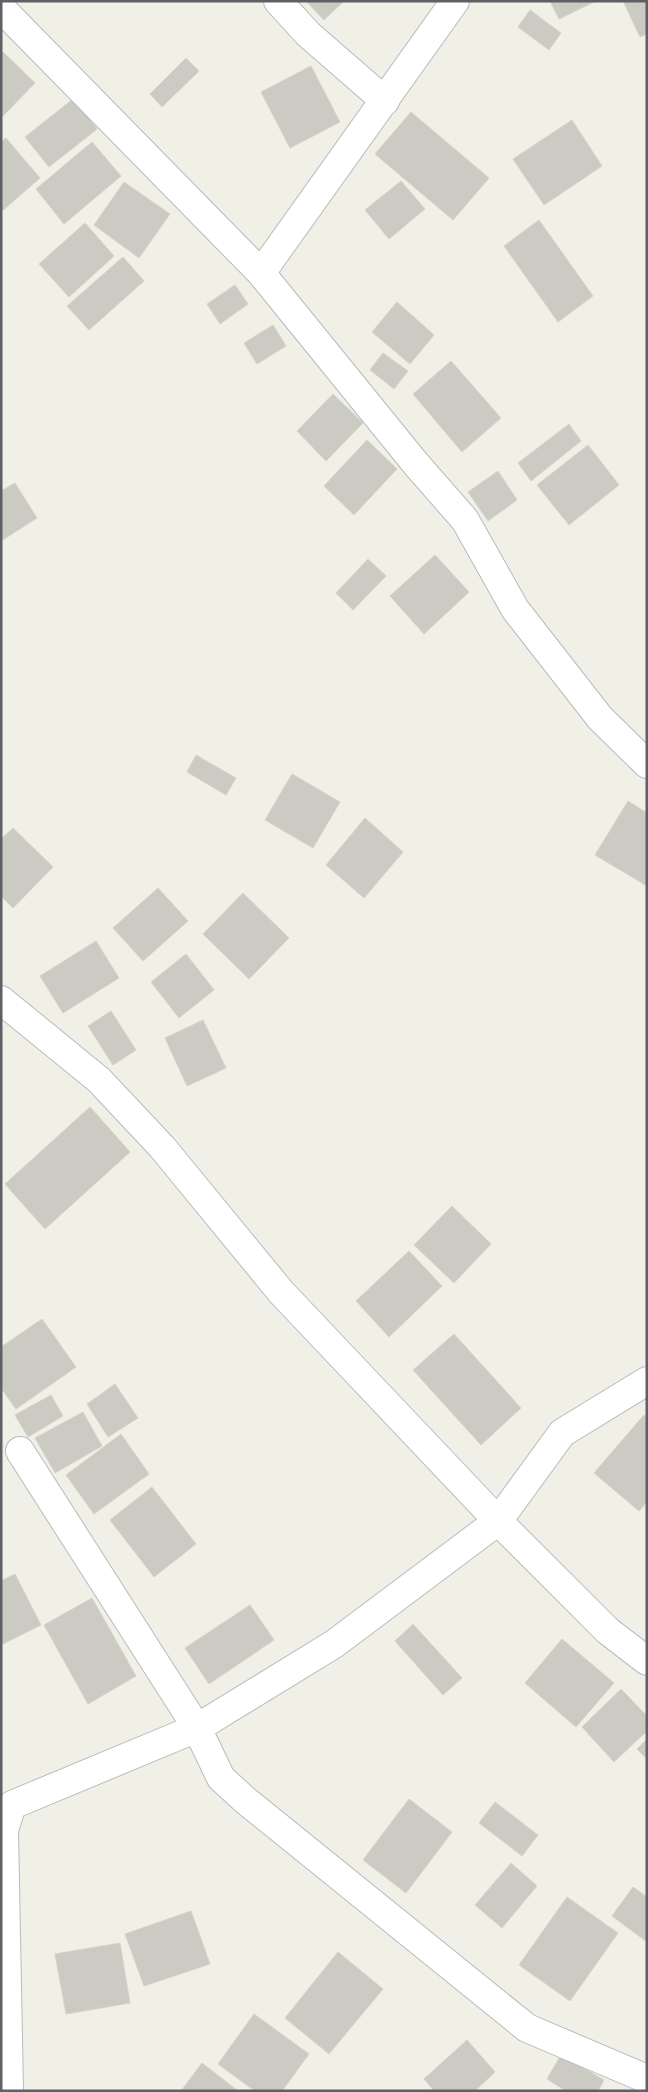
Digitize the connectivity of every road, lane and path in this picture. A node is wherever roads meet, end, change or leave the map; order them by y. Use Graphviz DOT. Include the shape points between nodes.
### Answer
graph roads {
  1 [pos="278,1"];
  2 [pos="456,1"];
  3 [pos="1,8"];
  4 [pos="386,101"];
  5 [pos="260,273"];
  6 [pos="647,764"];
  7 [pos="1,1000"];
  8 [pos="647,1381"];
  9 [pos="20,1451"];
  10 [pos="498,1521"];
  11 [pos="647,1661"];
  12 [pos="196,1728"];
  13 [pos="7,1802"];
  14 [pos="647,2079"];
  15 [pos="9,2091"];
  1 -- 4 [label="street" via="308,34"];
  2 -- 4 [label="street"];
  3 -- 5 [label="street"];
  4 -- 5 [label="street"];
  5 -- 6 [label="street" via="465,520 515,609 551,656 600,718"];
  7 -- 10 [label="street" via="99,1080 162,1147 281,1292"];
  8 -- 10 [label="street" via="562,1433"];
  9 -- 12 [label="street"];
  10 -- 11 [label="street" via="608,1631"];
  10 -- 12 [label="street" via="334,1644"];
  12 -- 13 [label="street"];
  12 -- 14 [label="street" via="221,1778 245,1800 527,2028"];
  13 -- 15 [label="street" via="4,1830"];
}
